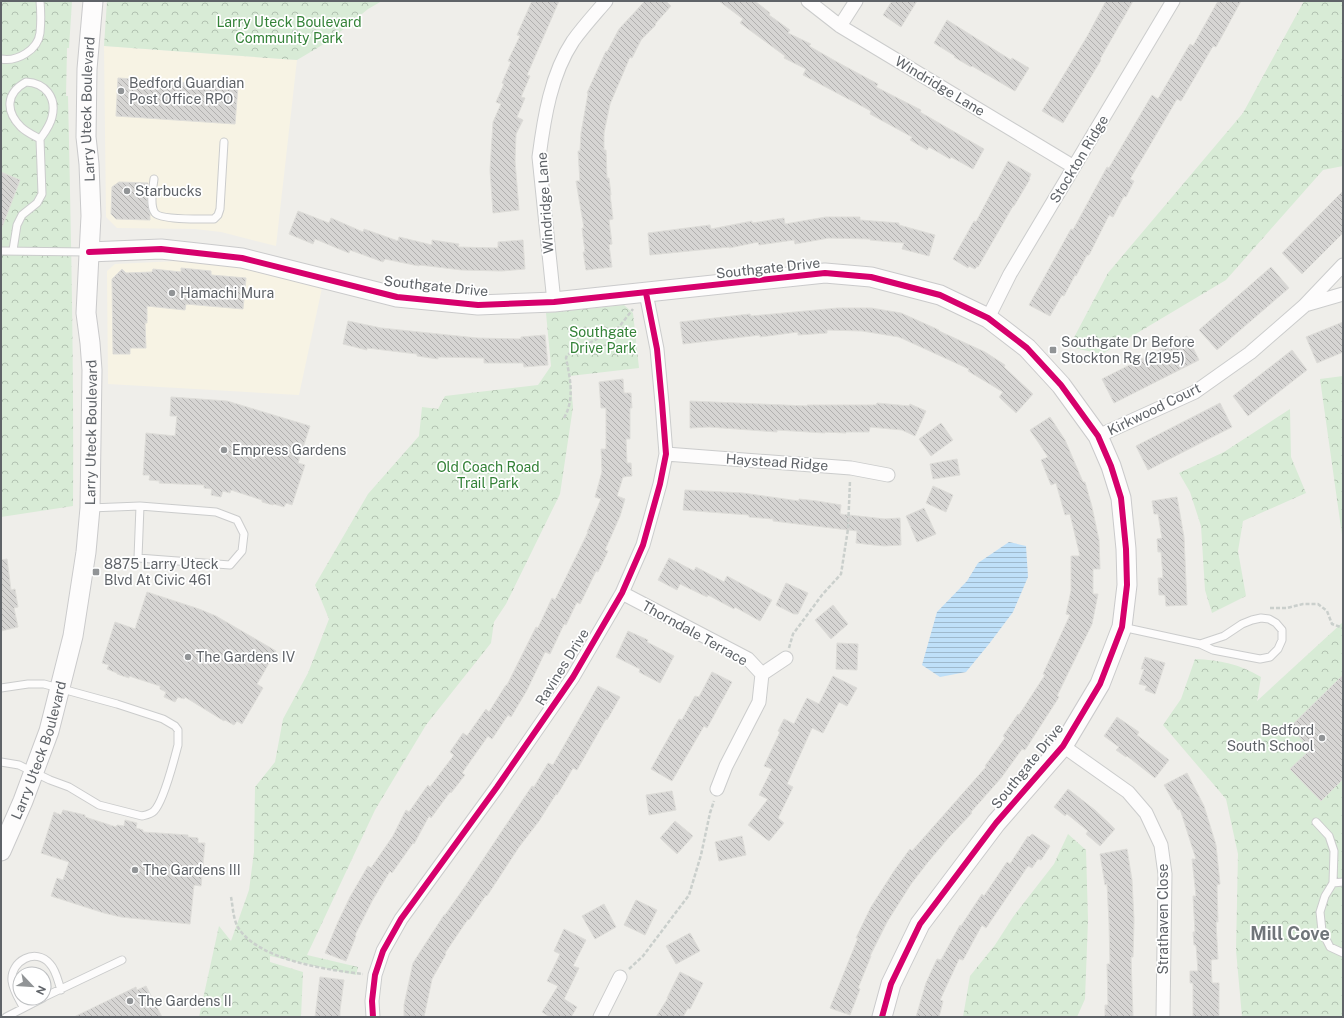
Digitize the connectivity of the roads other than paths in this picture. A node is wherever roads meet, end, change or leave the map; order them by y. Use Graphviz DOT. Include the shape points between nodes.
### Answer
graph roads {
  1 [pos="40,1"];
  2 [pos="93,1"];
  3 [pos="606,1"];
  4 [pos="808,1"];
  5 [pos="856,1"];
  6 [pos="1173,1"];
  7 [pos="840,26"];
  8 [pos="1,59"];
  9 [pos="40,139"];
  10 [pos="224,142"];
  11 [pos="1074,167"];
  12 [pos="154,179"];
  13 [pos="13,250"];
  14 [pos="1,251"];
  15 [pos="89,252"];
  16 [pos="1343,265"];
  17 [pos="646,293"];
  18 [pos="1343,294"];
  19 [pos="554,302"];
  20 [pos="1304,306"];
  21 [pos="988,318"];
  22 [pos="1098,436"];
  23 [pos="666,454"];
  24 [pos="888,475"];
  25 [pos="140,506"];
  26 [pos="90,508"];
  27 [pos="622,593"];
  28 [pos="1122,626"];
  29 [pos="1200,644"];
  30 [pos="786,658"];
  31 [pos="762,674"];
  32 [pos="1,688"];
  33 [pos="61,688"];
  34 [pos="1063,746"];
  35 [pos="1,762"];
  36 [pos="34,772"];
  37 [pos="718,789"];
  38 [pos="1316,822"];
  39 [pos="1,852"];
  40 [pos="1343,882"];
  41 [pos="1333,883"];
  42 [pos="1343,953"];
  43 [pos="122,960"];
  44 [pos="620,977"];
  45 [pos="61,990"];
  46 [pos="52,994"];
  47 [pos="23,1007"];
  48 [pos="6,1017"];
  49 [pos="373,1017"];
  50 [pos="600,1017"];
  51 [pos="882,1017"];
  52 [pos="1163,1017"];
  1 -- 8 [label="lane" via="40,35 31,50 20,57"];
  2 -- 15 [label="street, Larry Uteck Boulevard" via="87,69 86,137 91,216"];
  3 -- 19 [label="street, Windridge Lane" via="573,41 560,66 549,99 542,137 539,157"];
  4 -- 7 [label="street, Windridge Lane"];
  5 -- 7 [label="street"];
  6 -- 11 [label="street, Stockton Ridge"];
  7 -- 11 [label="street, Windridge Lane"];
  9 -- 9 [label="lane" via="52,118 51,100 45,88 26,82 13,91 10,98 11,111 21,127"];
  9 -- 13 [label="lane" via="42,194 37,203 22,215 16,226"];
  10 -- 12 [label="lane" via="220,209 214,219 158,216 154,213 152,205"];
  11 -- 21 [label="street, Stockton Ridge" via="1010,274"];
  13 -- 14 [label="lane"];
  13 -- 15 [label="lane"];
  15 -- 19 [label="street, Southgate Drive" via="161,248 242,258 397,297 478,305"];
  15 -- 26 [label="street, Larry Uteck Boulevard" via="86,313 92,370"];
  16 -- 20 [label="street, Kirkwood Court"];
  17 -- 19 [label="street, Southgate Drive"];
  17 -- 21 [label="street, Southgate Drive" via="825,273 871,277 940,295"];
  17 -- 23 [label="street, Ravines Drive" via="657,349"];
  18 -- 20 [label="street, Kirkwood Court"];
  20 -- 22 [label="street, Kirkwood Court" via="1250,353 1195,392"];
  21 -- 22 [label="street, Southgate Drive" via="1027,348 1061,385"];
  22 -- 28 [label="street, Southgate Drive" via="1121,498 1127,585"];
  23 -- 24 [label="street, Haystead Ridge" via="851,468"];
  23 -- 27 [label="street, Ravines Drive" via="643,545"];
  25 -- 25 [label="lane" via="216,512 237,520 244,534 242,551 230,565 138,558"];
  25 -- 26 [label="lane"];
  26 -- 33 [label="street, Larry Uteck Boulevard" via="80,597"];
  27 -- 31 [label="street, Thorndale Terrace" via="748,659"];
  27 -- 49 [label="street, Ravines Drive" via="573,677 400,919 383,951 375,975"];
  28 -- 29 [label="lane"];
  28 -- 34 [label="street, Southgate Drive" via="1100,684"];
  29 -- 29 [label="lane" via="1213,650 1260,659 1270,656 1278,649 1282,640 1282,630 1276,623 1261,618 1242,624 1224,636"];
  30 -- 31 [label="street"];
  31 -- 37 [label="street, Thorndale Terrace" via="759,702 726,766"];
  32 -- 33 [label="lane" via="44,684"];
  33 -- 36 [label="street, Larry Uteck Boulevard"];
  33 -- 36 [label="lane" via="163,719 175,726 178,730 178,745 162,796 155,810 142,816 99,805 69,787"];
  34 -- 51 [label="street, Southgate Drive" via="996,823 920,924 890,984"];
  34 -- 52 [label="street, Strathaven Close" via="1128,792 1146,813 1161,845 1165,874"];
  35 -- 36 [label="lane" via="19,765"];
  36 -- 39 [label="street, Larry Uteck Boulevard"];
  38 -- 41 [label="lane" via="1329,836 1334,852"];
  40 -- 41 [label="lane"];
  41 -- 42 [label="lane" via="1320,912 1322,931 1330,947"];
  43 -- 45 [label="lane"];
  44 -- 50 [label="street"];
  45 -- 46 [label="lane"];
  45 -- 47 [label="lane" via="49,962 32,956 24,958 13,969 12,981"];
  47 -- 48 [label="lane"];
}
